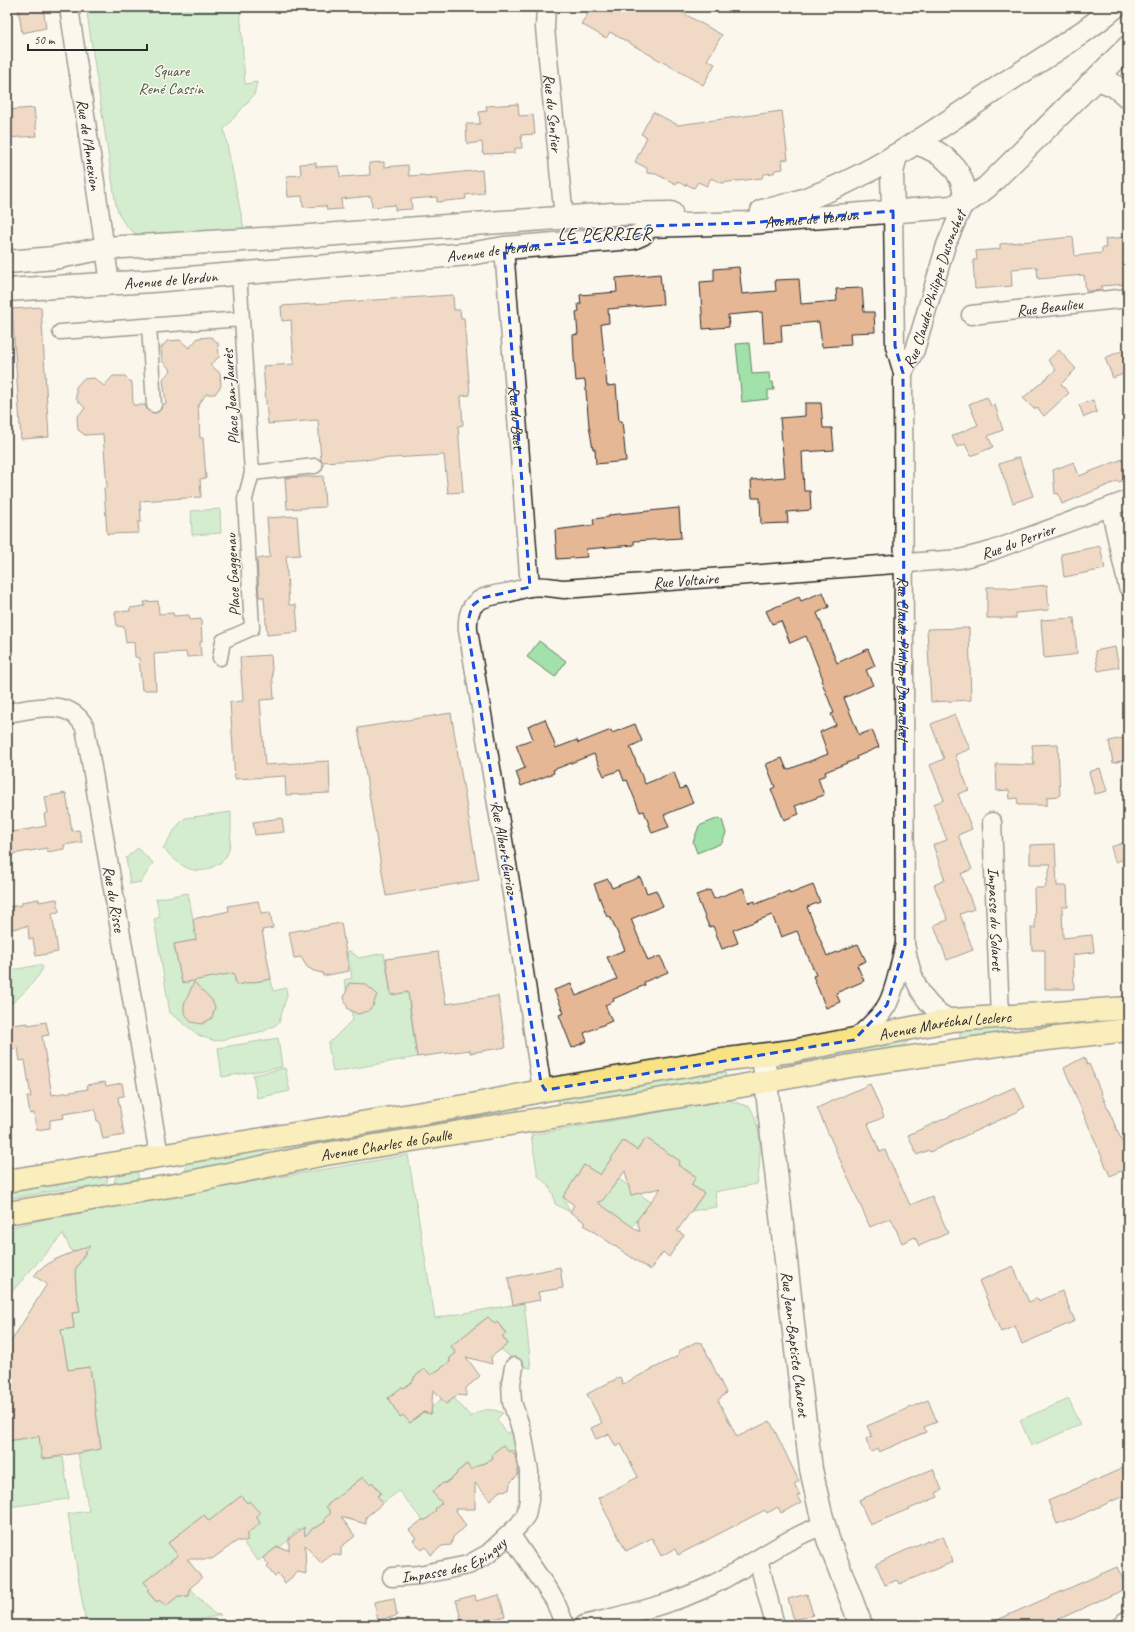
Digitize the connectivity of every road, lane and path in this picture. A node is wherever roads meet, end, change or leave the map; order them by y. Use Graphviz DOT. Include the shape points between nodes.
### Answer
graph roads {
  1 [pos="69,7"];
  2 [pos="546,7"];
  3 [pos="1115,7"];
  4 [pos="1126,57"];
  5 [pos="1090,84"];
  6 [pos="1128,97"];
  7 [pos="916,143"];
  8 [pos="896,155"];
  9 [pos="964,203"];
  10 [pos="893,211"];
  11 [pos="564,218"];
  12 [pos="105,248"];
  13 [pos="504,248"];
  14 [pos="7,262"];
  15 [pos="239,273"];
  16 [pos="110,283"];
  17 [pos="7,290"];
  18 [pos="1128,298"];
  19 [pos="971,315"];
  20 [pos="242,319"];
  21 [pos="149,326"];
  22 [pos="60,332"];
  23 [pos="903,373"];
  24 [pos="154,405"];
  25 [pos="315,466"];
  26 [pos="252,473"];
  27 [pos="1128,500"];
  28 [pos="1110,507"];
  29 [pos="904,564"];
  30 [pos="530,587"];
  31 [pos="1128,587"];
  32 [pos="472,606"];
  33 [pos="220,658"];
  34 [pos="7,710"];
  35 [pos="992,822"];
  36 [pos="905,944"];
  37 [pos="921,992"];
  38 [pos="1128,1008"];
  39 [pos="1004,1016"];
  40 [pos="953,1020"];
  41 [pos="928,1024"];
  42 [pos="1128,1030"];
  43 [pos="854,1040"];
  44 [pos="1011,1043"];
  45 [pos="957,1050"];
  46 [pos="763,1056"];
  47 [pos="901,1058"];
  48 [pos="766,1082"];
  49 [pos="545,1090"];
  50 [pos="542,1119"];
  51 [pos="159,1155"];
  52 [pos="7,1181"];
  53 [pos="176,1185"];
  54 [pos="150,1190"];
  55 [pos="7,1213"];
  56 [pos="514,1367"];
  57 [pos="824,1525"];
  58 [pos="510,1534"];
  59 [pos="758,1559"];
  60 [pos="392,1577"];
  61 [pos="1128,1622"];
  62 [pos="565,1625"];
  63 [pos="584,1625"];
  64 [pos="775,1625"];
  65 [pos="861,1625"];
  66 [pos="1124,1625"];
  1 -- 12 [label="street, Rue de l'Annexion"];
  2 -- 11 [label="street, Rue du Sentier" via="546,35"];
  3 -- 7 [label="street, Avenue de Verdun" via="1082,32"];
  4 -- 5 [label="street, Avenue de Verdun"];
  5 -- 6 [label="street" via="1096,80 1105,81"];
  5 -- 9 [label="street, Avenue de Verdun" via="987,187"];
  7 -- 8 [label="street, Avenue de Verdun"];
  7 -- 9 [label="street" via="936,152 955,168 964,185"];
  8 -- 10 [label="street" via="892,173"];
  8 -- 11 [label="street, Avenue de Verdun" via="815,196 762,211 724,215 632,212"];
  9 -- 10 [label="street, Avenue de Verdun" via="946,208"];
  9 -- 23 [label="street, Rue Claude-Philippe Dusonchet" via="946,246 915,350"];
  10 -- 13 [label="street, Avenue de Verdun" via="748,223 648,226 642,234 633,238"];
  10 -- 23 [label="street, Rue Claude-Philippe Dusonchet" via="895,346"];
  11 -- 12 [label="street, Avenue de Verdun"];
  12 -- 14 [label="street, Avenue de Verdun" via="54,258"];
  12 -- 16 [label="street, Rue de l'Annexion"];
  13 -- 15 [label="street, Avenue de Verdun" via="469,254"];
  13 -- 30 [label="street, Rue du Buet"];
  15 -- 16 [label="street, Avenue de Verdun"];
  15 -- 20 [label="street, Place Jean-Jaurès"];
  16 -- 17 [label="street, Avenue de Verdun"];
  18 -- 19 [label="street, Rue Beaulieu"];
  20 -- 21 [label="street"];
  20 -- 26 [label="street, Place Jean-Jaurès"];
  21 -- 22 [label="street"];
  21 -- 24 [label="street"];
  23 -- 29 [label="street, Rue Claude-Philippe Dusonchet"];
  25 -- 26 [label="street"];
  26 -- 33 [label="street, Place Gaggenau" via="245,499 252,628 223,641"];
  27 -- 28 [label="street, Rue du Perrier"];
  28 -- 29 [label="street, Rue du Perrier" via="981,555"];
  28 -- 31 [label="street"];
  29 -- 30 [label="street, Rue Voltaire" via="564,589"];
  29 -- 36 [label="street, Rue Claude-Philippe Dusonchet"];
  30 -- 32 [label="street, Rue Voltaire" via="487,596"];
  32 -- 49 [label="street, Rue Albert Curioz" via="468,614 468,630 517,920 541,1083"];
  34 -- 51 [label="street, Rue du Risse" via="60,708 72,712 85,727"];
  35 -- 39 [label="street, Impasse du Solaret"];
  36 -- 37 [label="street, Rue Claude-Philippe Dusonchet" via="912,972"];
  36 -- 43 [label="street, Rue Claude-Philippe Dusonchet" via="895,985 887,1005"];
  37 -- 40 [label="street, Rue Claude-Philippe Dusonchet" via="937,1011"];
  37 -- 41 [label="street, Rue Claude-Philippe Dusonchet"];
  38 -- 39 [label="main road, Avenue Maréchal Leclerc"];
  39 -- 40 [label="main road, Avenue Maréchal Leclerc"];
  39 -- 44 [label="main road" via="1013,1028"];
  40 -- 41 [label="main road, Avenue Maréchal Leclerc"];
  40 -- 45 [label="main road"];
  41 -- 43 [label="main road, Avenue Maréchal Leclerc"];
  41 -- 47 [label="main road" via="920,1045 909,1055"];
  42 -- 44 [label="main road, Avenue Maréchal Leclerc"];
  43 -- 46 [label="main road, Avenue Maréchal Leclerc"];
  44 -- 45 [label="main road, Avenue Maréchal Leclerc"];
  45 -- 47 [label="main road, Avenue Maréchal Leclerc"];
  46 -- 48 [label="street, Rue Jean-Baptiste Charcot"];
  46 -- 49 [label="main road, Avenue Charles de Gaulle" via="728,1059"];
  47 -- 48 [label="main road, Avenue Maréchal Leclerc"];
  48 -- 50 [label="main road, Avenue Charles de Gaulle"];
  48 -- 57 [label="street, Rue Jean-Baptiste Charcot" via="805,1425 813,1480"];
  49 -- 50 [label="main road"];
  49 -- 51 [label="main road, Avenue Charles de Gaulle" via="477,1104"];
  50 -- 53 [label="main road, Avenue Charles de Gaulle" via="320,1155"];
  51 -- 52 [label="main road, Avenue Charles de Gaulle"];
  51 -- 53 [label="main road" via="177,1172"];
  51 -- 54 [label="main road" via="145,1168"];
  53 -- 54 [label="main road, Avenue Charles de Gaulle"];
  54 -- 55 [label="main road, Avenue Charles de Gaulle"];
  56 -- 58 [label="street, Impasse des Epinguy" via="511,1382 512,1402 526,1451 529,1493 526,1515"];
  57 -- 59 [label="street" via="794,1537"];
  57 -- 65 [label="street, Rue Jean-Baptiste Charcot"];
  58 -- 60 [label="street, Impasse des Epinguy" via="488,1554 468,1565 419,1575"];
  58 -- 62 [label="street, Impasse des Epinguy" via="554,1600"];
  59 -- 63 [label="street" via="711,1586 683,1598"];
  59 -- 64 [label="street"];
  61 -- 66 [label="street"];
}
